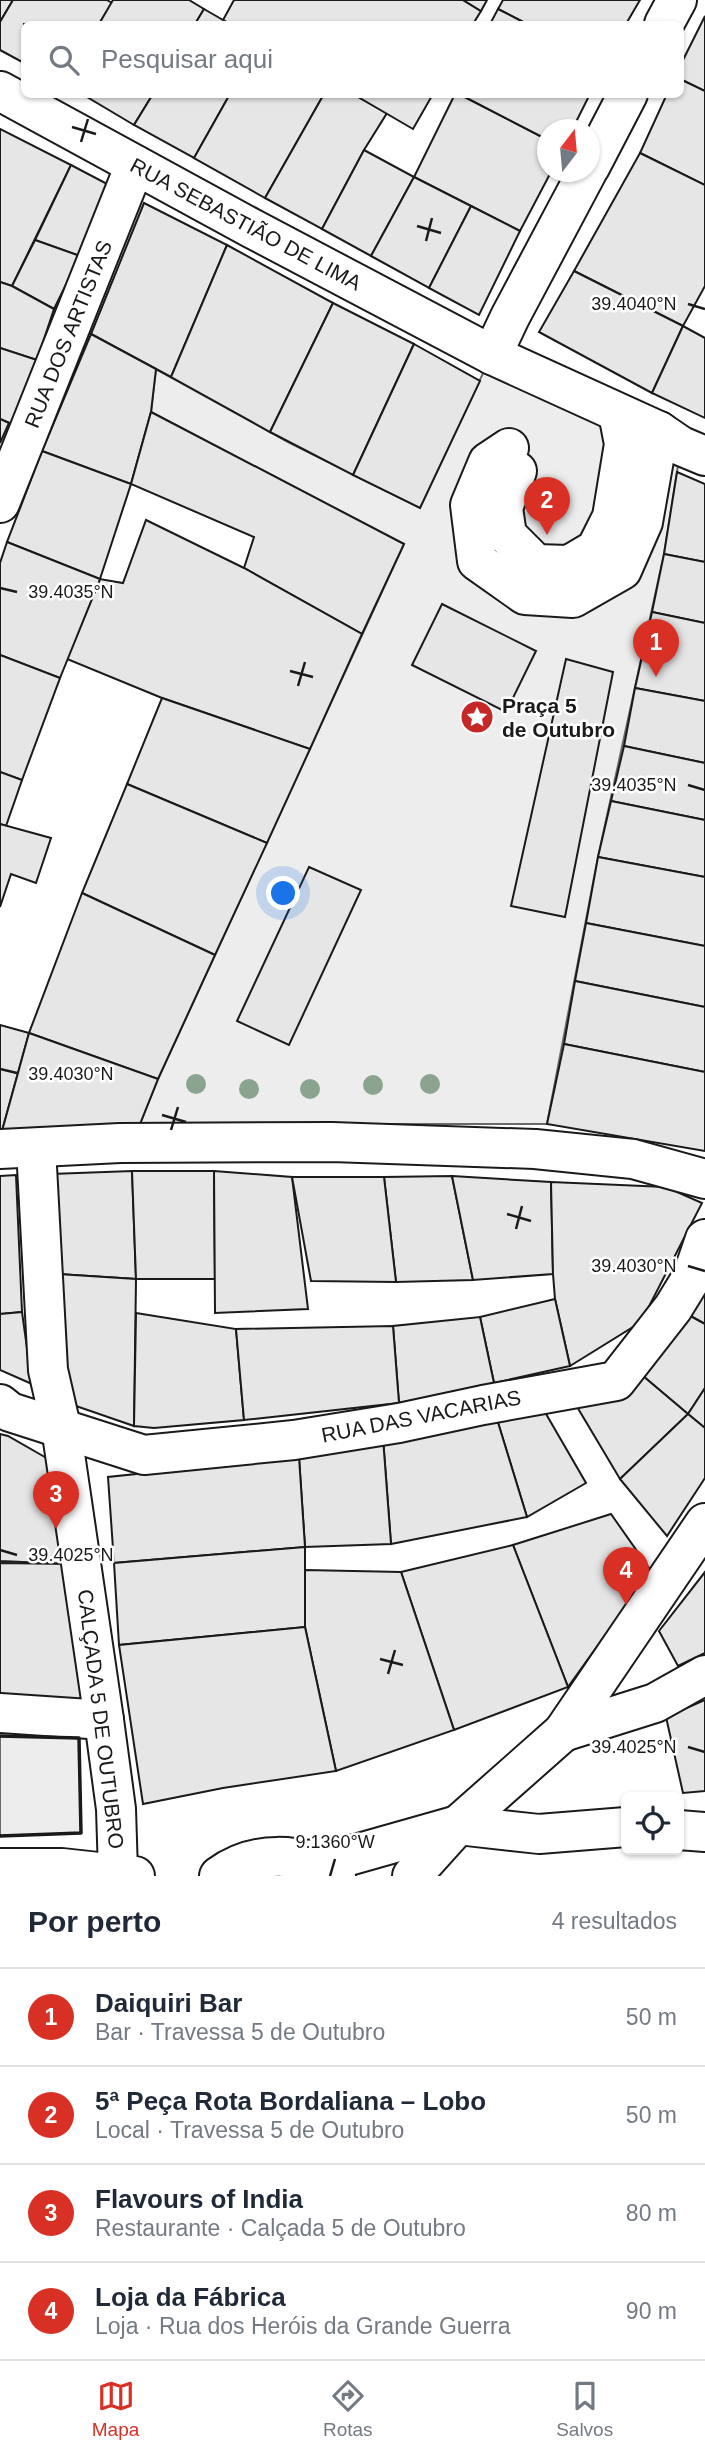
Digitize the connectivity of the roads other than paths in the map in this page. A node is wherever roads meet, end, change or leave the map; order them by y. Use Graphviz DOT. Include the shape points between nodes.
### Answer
graph roads {
  1 [pos="677,0"];
  2 [pos="666,21"];
  3 [pos="0,91"];
  4 [pos="626,98"];
  5 [pos="600,148"];
  6 [pos="135,165"];
  7 [pos="582,182"];
  8 [pos="492,355"];
  9 [pos="618,413"];
  10 [pos="659,431"];
  11 [pos="705,456"];
  12 [pos="0,503"];
  13 [pos="18,1149"];
  14 [pos="705,1179"];
  15 [pos="705,1239"];
  16 [pos="0,1404"];
  17 [pos="61,1427"];
  18 [pos="705,1523"];
  19 [pos="705,1675"];
  20 [pos="0,1713"];
  21 [pos="104,1720"];
  22 [pos="563,1732"];
  23 [pos="458,1825"];
  24 [pos="621,1827"];
  25 [pos="684,1830"];
  26 [pos="705,1832"];
  27 [pos="0,1868"];
  28 [pos="320,1868"];
  29 [pos="127,1874"];
  30 [pos="219,1876"];
  31 [pos="412,1876"];
  1 -- 2 [label="street"];
  3 -- 6 [label="street, RUA SEBASTIÃO DE LIMA"];
  4 -- 5 [label="street"];
  6 -- 8 [label="street, RUA SEBASTIÃO DE LIMA"];
  6 -- 12 [label="street, RUA DOS ARTISTAS"];
  7 -- 8 [label="street"];
  8 -- 9 [label="street, RUA SEBASTIÃO DE LIMA"];
  9 -- 10 [label="street, RUA SEBASTIÃO DE LIMA"];
  9 -- 10 [label="street" via="624,444 612,517 596,550 569,565 536,564 507,535 503,508 513,459 488,462 470,505 477,561 525,595 573,598 622,570 643,522"];
  10 -- 11 [label="street, RUA SEBASTIÃO DE LIMA"];
  13 -- 14 [label="street" via="120,1143 332,1142 535,1149 633,1159"];
  13 -- 17 [label="street, CALÇADA 5 DE OUTUBRO" via="48,1370"];
  15 -- 17 [label="street, RUA DAS VACARIAS" via="692,1277 673,1308 615,1381 294,1440 157,1453 144,1454"];
  16 -- 17 [label="street, RUA DAS VACARIAS" via="10,1412"];
  17 -- 21 [label="street, CALÇADA 5 DE OUTUBRO"];
  18 -- 22 [label="street"];
  19 -- 22 [label="street" via="655,1703"];
  20 -- 21 [label="street"];
  21 -- 29 [label="street, CALÇADA 5 DE OUTUBRO"];
  22 -- 23 [label="street"];
  23 -- 24 [label="street" via="539,1834"];
  23 -- 28 [label="street"];
  23 -- 31 [label="street"];
  25 -- 26 [label="street"];
  27 -- 29 [label="street"];
  28 -- 30 [label="street" via="285,1857 265,1858"];
}
